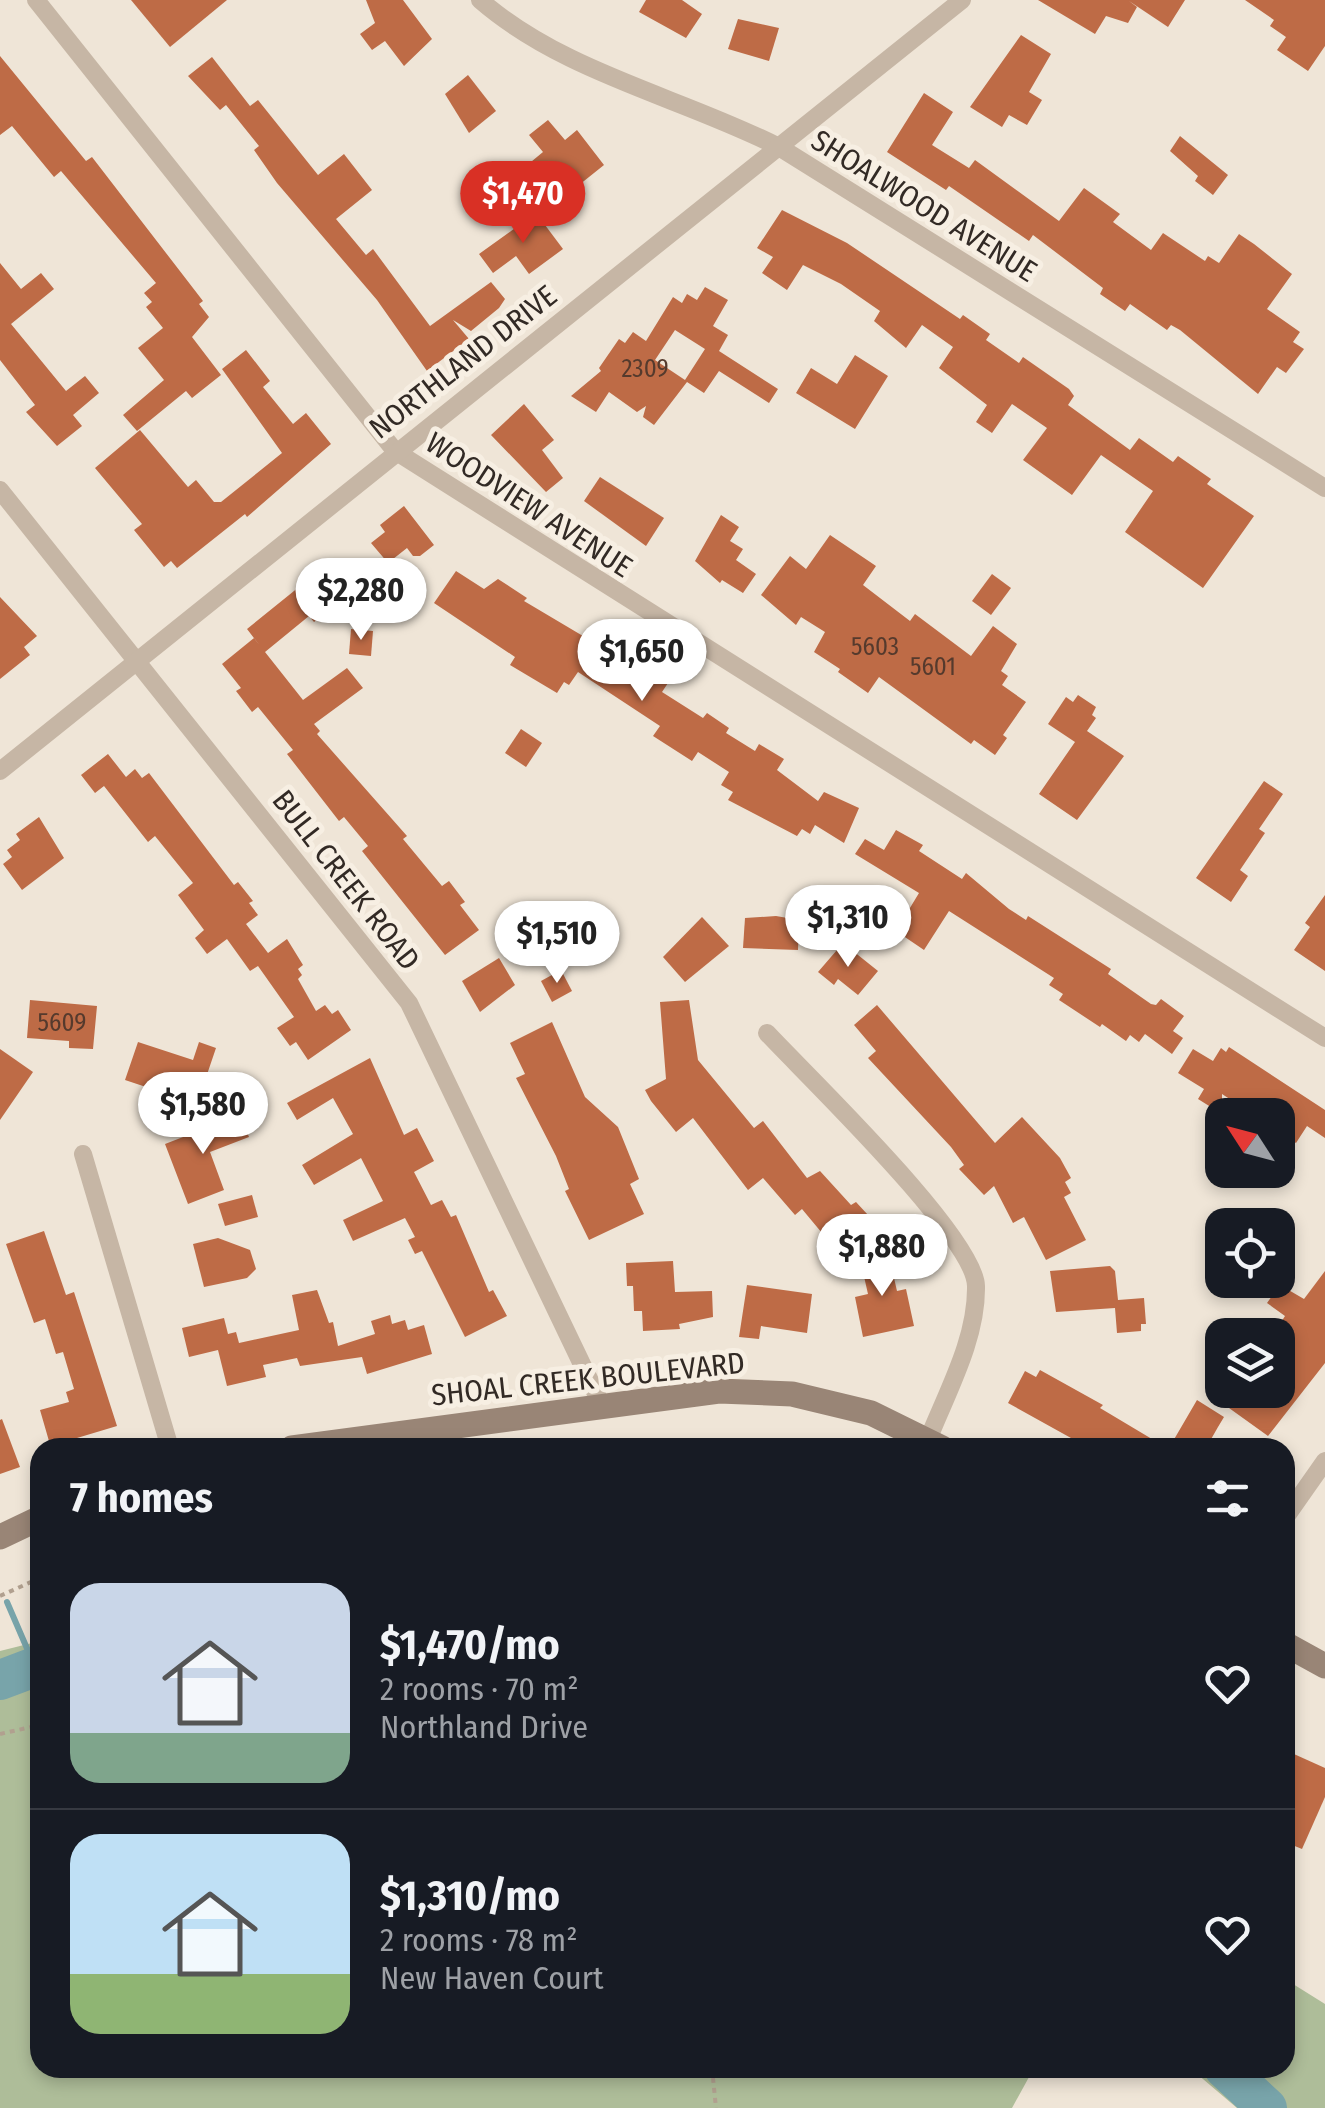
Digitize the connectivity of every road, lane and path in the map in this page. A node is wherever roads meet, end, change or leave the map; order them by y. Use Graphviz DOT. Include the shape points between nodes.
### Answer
graph roads {
  1 [pos="36,0"];
  2 [pos="480,0"];
  3 [pos="955,2"];
  4 [pos="779,147"];
  5 [pos="394,451"];
  6 [pos="1325,488"];
  7 [pos="0,490"];
  8 [pos="135,658"];
  9 [pos="0,771"];
  10 [pos="766,1033"];
  11 [pos="1325,1038"];
  12 [pos="83,1154"];
  13 [pos="601,1404"];
  14 [pos="167,1438"];
  15 [pos="362,1438"];
  16 [pos="923,1438"];
  17 [pos="937,1438"];
  18 [pos="1325,1461"];
  19 [pos="1295,1504"];
  20 [pos="30,1523"];
  21 [pos="0,1537"];
  22 [pos="30,1582"];
  23 [pos="0,1596"];
  24 [pos="1295,1650"];
  25 [pos="1325,1666"];
  26 [pos="30,1727"];
  27 [pos="0,1734"];
  28 [pos="713,2078"];
  29 [pos="716,2108"];
  1 -- 5 [label="street, WOODVIEW AVENUE"];
  2 -- 4 [label="street, SHOALWOOD AVENUE" via="555,52"];
  3 -- 4 [label="street, NORTHLAND DRIVE"];
  4 -- 5 [label="street, NORTHLAND DRIVE"];
  4 -- 6 [label="street, SHOALWOOD AVENUE"];
  5 -- 8 [label="street, NORTHLAND DRIVE"];
  5 -- 11 [label="street, WOODVIEW AVENUE"];
  7 -- 8 [label="street, BULL CREEK ROAD"];
  8 -- 9 [label="street, NORTHLAND DRIVE"];
  8 -- 13 [label="street, BULL CREEK ROAD" via="409,1003"];
  10 -- 17 [label="street" via="950,1231 976,1282 972,1328"];
  12 -- 14 [label="street"];
  13 -- 15 [label="street, SHOAL CREEK BOULEVARD"];
  13 -- 16 [label="street, SHOAL CREEK BOULEVARD" via="720,1392 792,1394 871,1413"];
  18 -- 19 [label="street"];
  20 -- 21 [label="street"];
  22 -- 23 [label="path"];
  24 -- 25 [label="street"];
  26 -- 27 [label="path"];
  28 -- 29 [label="path"];
}
